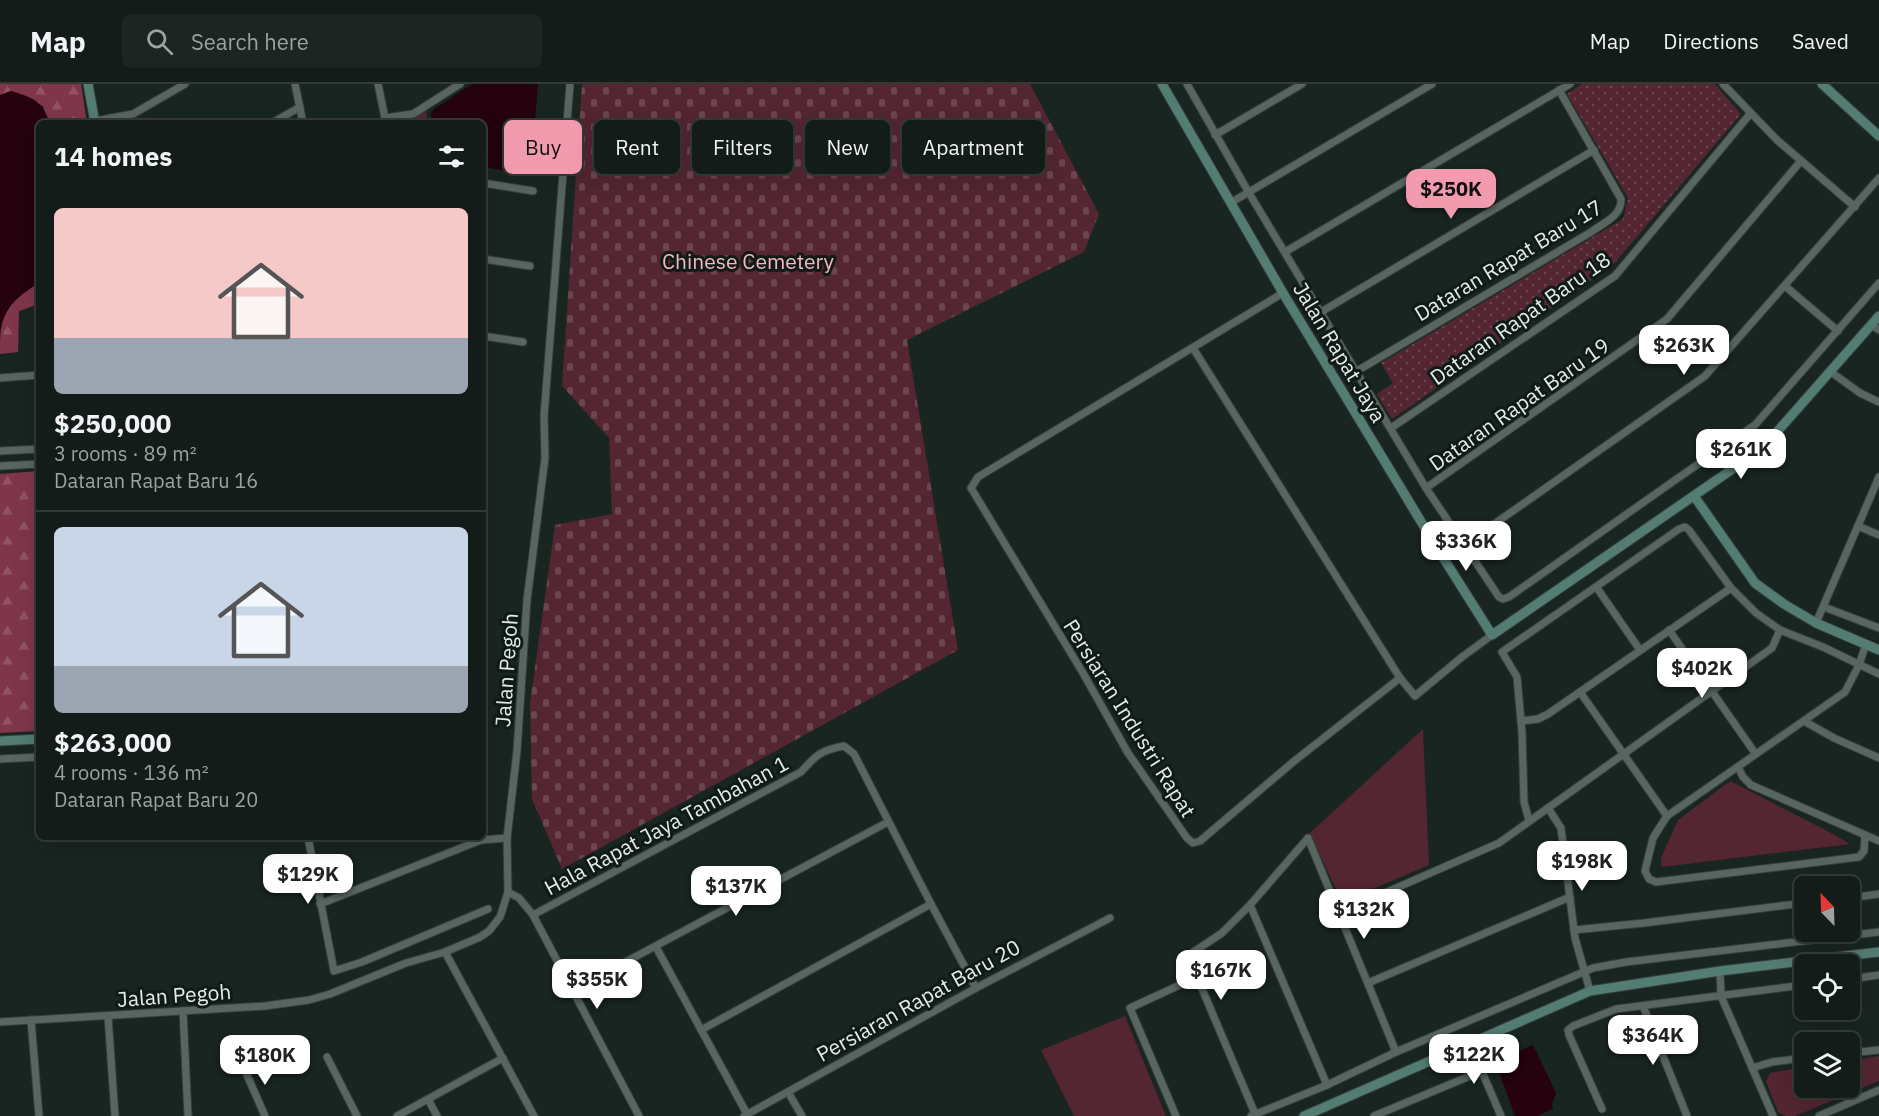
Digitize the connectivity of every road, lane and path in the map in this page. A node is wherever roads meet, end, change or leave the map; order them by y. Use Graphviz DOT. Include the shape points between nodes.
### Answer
graph roads {
  1 [pos="88,84"];
  2 [pos="185,84"];
  3 [pos="295,84"];
  4 [pos="378,84"];
  5 [pos="460,84"];
  6 [pos="570,84"];
  7 [pos="1162,84"];
  8 [pos="1187,84"];
  9 [pos="1302,84"];
  10 [pos="1432,84"];
  11 [pos="1570,84"];
  12 [pos="1723,84"];
  13 [pos="1822,84"];
  14 [pos="1559,90"];
  15 [pos="300,107"];
  16 [pos="1750,114"];
  17 [pos="95,120"];
  18 [pos="104,120"];
  19 [pos="277,120"];
  20 [pos="302,120"];
  21 [pos="385,120"];
  22 [pos="1215,135"];
  23 [pos="1879,136"];
  24 [pos="1594,150"];
  25 [pos="1800,162"];
  26 [pos="1879,178"];
  27 [pos="486,183"];
  28 [pos="533,191"];
  29 [pos="1249,193"];
  30 [pos="1232,202"];
  31 [pos="1855,207"];
  32 [pos="1286,252"];
  33 [pos="486,259"];
  34 [pos="530,266"];
  35 [pos="1879,283"];
  36 [pos="1785,286"];
  37 [pos="1283,293"];
  38 [pos="1321,312"];
  39 [pos="1879,316"];
  40 [pos="1875,327"];
  41 [pos="1838,331"];
  42 [pos="486,336"];
  43 [pos="523,342"];
  44 [pos="1193,348"];
  45 [pos="1357,371"];
  46 [pos="1831,372"];
  47 [pos="36,375"];
  48 [pos="0,378"];
  49 [pos="1879,402"];
  50 [pos="1391,428"];
  51 [pos="36,449"];
  52 [pos="0,451"];
  53 [pos="36,464"];
  54 [pos="0,466"];
  55 [pos="1879,477"];
  56 [pos="1426,489"];
  57 [pos="1694,496"];
  58 [pos="1858,526"];
  59 [pos="1879,535"];
  60 [pos="1463,546"];
  61 [pos="1597,588"];
  62 [pos="1731,588"];
  63 [pos="1824,607"];
  64 [pos="1816,623"];
  65 [pos="1879,628"];
  66 [pos="1669,630"];
  67 [pos="1780,630"];
  68 [pos="1492,635"];
  69 [pos="1866,644"];
  70 [pos="1640,650"];
  71 [pos="1879,650"];
  72 [pos="1859,665"];
  73 [pos="1879,674"];
  74 [pos="1400,678"];
  75 [pos="1712,691"];
  76 [pos="1580,692"];
  77 [pos="1521,721"];
  78 [pos="1804,721"];
  79 [pos="36,739"];
  80 [pos="0,741"];
  81 [pos="1755,753"];
  82 [pos="1624,754"];
  83 [pos="36,757"];
  84 [pos="1879,758"];
  85 [pos="0,759"];
  86 [pos="1738,767"];
  87 [pos="1548,808"];
  88 [pos="1667,816"];
  89 [pos="1529,820"];
  90 [pos="888,822"];
  91 [pos="1865,835"];
  92 [pos="507,838"];
  93 [pos="309,840"];
  94 [pos="481,840"];
  95 [pos="486,840"];
  96 [pos="1879,841"];
  97 [pos="508,892"];
  98 [pos="1879,894"];
  99 [pos="1570,897"];
  100 [pos="1860,897"];
  101 [pos="320,904"];
  102 [pos="931,904"];
  103 [pos="1794,904"];
  104 [pos="1250,905"];
  105 [pos="488,909"];
  106 [pos="1339,913"];
  107 [pos="533,915"];
  108 [pos="1110,918"];
  109 [pos="1574,930"];
  110 [pos="1879,932"];
  111 [pos="656,947"];
  112 [pos="445,952"];
  113 [pos="1879,952"];
  114 [pos="1720,971"];
  115 [pos="1584,972"];
  116 [pos="1879,975"];
  117 [pos="1197,977"];
  118 [pos="1860,978"];
  119 [pos="1368,983"];
  120 [pos="1794,986"];
  121 [pos="976,988"];
  122 [pos="573,990"];
  123 [pos="1590,991"];
  124 [pos="1721,996"];
  125 [pos="1642,1006"];
  126 [pos="183,1011"];
  127 [pos="108,1016"];
  128 [pos="31,1020"];
  129 [pos="0,1022"];
  130 [pos="701,1030"];
  131 [pos="1470,1044"];
  132 [pos="1879,1050"];
  133 [pos="1396,1052"];
  134 [pos="1860,1052"];
  135 [pos="327,1057"];
  136 [pos="503,1058"];
  137 [pos="1794,1059"];
  138 [pos="244,1068"];
  139 [pos="1752,1068"];
  140 [pos="1482,1071"];
  141 [pos="1327,1085"];
  142 [pos="1879,1090"];
  143 [pos="788,1092"];
  144 [pos="428,1099"];
  145 [pos="1602,1109"];
  146 [pos="746,1115"];
  147 [pos="1254,1115"];
  148 [pos="39,1116"];
  149 [pos="115,1116"];
  150 [pos="188,1116"];
  151 [pos="265,1116"];
  152 [pos="357,1116"];
  153 [pos="397,1116"];
  154 [pos="437,1116"];
  155 [pos="534,1116"];
  156 [pos="639,1116"];
  157 [pos="802,1116"];
  158 [pos="1176,1116"];
  159 [pos="1304,1116"];
  160 [pos="1374,1116"];
  161 [pos="1501,1116"];
  162 [pos="1687,1116"];
  163 [pos="1773,1116"];
  164 [pos="1819,1116"];
  1 -- 17 [label="street"];
  2 -- 18 [label="street" via="133,114"];
  3 -- 15 [label="street"];
  4 -- 21 [label="street"];
  5 -- 21 [label="street" via="412,114"];
  6 -- 92 [label="street, Jalan Pegoh" via="544,416 545,458 527,600"];
  7 -- 30 [label="street, Jalan Rapat Jaya"];
  8 -- 22 [label="street"];
  9 -- 22 [label="street"];
  10 -- 29 [label="street"];
  11 -- 14 [label="street"];
  12 -- 16 [label="street"];
  13 -- 23 [label="street"];
  14 -- 24 [label="street, Dataran Rapat Baru 17"];
  14 -- 32 [label="street"];
  15 -- 19 [label="street"];
  15 -- 20 [label="street"];
  16 -- 25 [label="street"];
  16 -- 50 [label="street, Dataran Rapat Baru 18" via="1616,276"];
  22 -- 29 [label="street"];
  24 -- 38 [label="street"];
  24 -- 45 [label="street, Dataran Rapat Baru 17" via="1620,199 1619,212"];
  25 -- 31 [label="street"];
  25 -- 56 [label="street, Dataran Rapat Baru 19" via="1667,319"];
  26 -- 31 [label="street"];
  27 -- 28 [label="street"];
  29 -- 30 [label="street"];
  29 -- 32 [label="street"];
  30 -- 37 [label="street, Jalan Rapat Jaya"];
  31 -- 36 [label="street"];
  32 -- 38 [label="street"];
  33 -- 34 [label="street"];
  35 -- 41 [label="street"];
  36 -- 41 [label="street"];
  36 -- 60 [label="street" via="1705,376"];
  37 -- 44 [label="street, Persiaran Industri Rapat"];
  37 -- 68 [label="street, Jalan Rapat Jaya"];
  38 -- 45 [label="street"];
  39 -- 40 [label="street"];
  40 -- 46 [label="street"];
  41 -- 60 [label="street" via="1755,425 1509,597 1498,597"];
  42 -- 43 [label="street"];
  44 -- 74 [label="street"];
  44 -- 74 [label="street, Persiaran Industri Rapat" via="978,477 971,488 1128,753 1193,843"];
  45 -- 50 [label="street"];
  46 -- 49 [label="street"];
  46 -- 57 [label="street" via="1769,441"];
  47 -- 48 [label="street"];
  50 -- 56 [label="street"];
  51 -- 52 [label="street"];
  53 -- 54 [label="street"];
  55 -- 58 [label="street"];
  56 -- 60 [label="street"];
  57 -- 64 [label="street" via="1755,583"];
  57 -- 68 [label="street"];
  58 -- 59 [label="street"];
  58 -- 63 [label="street"];
  61 -- 62 [label="street" via="1684,528"];
  61 -- 70 [label="street"];
  61 -- 77 [label="street" via="1502,652 1517,677"];
  62 -- 66 [label="street"];
  62 -- 67 [label="street"];
  63 -- 64 [label="street"];
  63 -- 65 [label="street"];
  64 -- 69 [label="street"];
  66 -- 70 [label="street"];
  66 -- 75 [label="street"];
  67 -- 72 [label="street"];
  67 -- 75 [label="street" via="1772,648"];
  68 -- 74 [label="street" via="1415,696"];
  69 -- 71 [label="street"];
  69 -- 72 [label="street"];
  70 -- 76 [label="street"];
  72 -- 73 [label="street"];
  72 -- 78 [label="street" via="1845,692"];
  75 -- 81 [label="street"];
  75 -- 82 [label="street"];
  76 -- 77 [label="street" via="1538,719"];
  76 -- 82 [label="street"];
  77 -- 89 [label="street" via="1524,802"];
  78 -- 81 [label="street"];
  78 -- 84 [label="street"];
  79 -- 80 [label="street"];
  81 -- 86 [label="street"];
  82 -- 87 [label="street"];
  82 -- 88 [label="street"];
  83 -- 85 [label="street"];
  86 -- 88 [label="street"];
  86 -- 91 [label="street" via="1751,785"];
  87 -- 89 [label="street"];
  87 -- 99 [label="street" via="1562,828"];
  88 -- 91 [label="street" via="1653,838 1645,871 1656,882 1858,857"];
  89 -- 106 [label="street" via="1499,843"];
  90 -- 102 [label="street"];
  90 -- 107 [label="street, Hala Rapat Jaya Tambahan 1" via="854,754 844,746 828,749 816,755 801,772"];
  90 -- 111 [label="street"];
  91 -- 96 [label="street"];
  92 -- 95 [label="street"];
  92 -- 97 [label="street, Jalan Pegoh"];
  93 -- 101 [label="street"];
  94 -- 101 [label="street"];
  97 -- 107 [label="street" via="519,898"];
  97 -- 112 [label="street, Jalan Pegoh" via="500,917 489,931"];
  98 -- 100 [label="street"];
  99 -- 109 [label="street"];
  99 -- 119 [label="street"];
  101 -- 105 [label="street" via="334,971"];
  102 -- 121 [label="street"];
  102 -- 130 [label="street"];
  103 -- 109 [label="street"];
  104 -- 106 [label="street" via="1308,838"];
  104 -- 117 [label="street" via="1222,933 1192,952"];
  104 -- 141 [label="street"];
  106 -- 119 [label="street"];
  107 -- 122 [label="street"];
  108 -- 121 [label="street, Persiaran Rapat Baru 20"];
  109 -- 115 [label="street"];
  110 -- 115 [label="street" via="1626,962"];
  111 -- 122 [label="street"];
  111 -- 130 [label="street"];
  112 -- 126 [label="street, Jalan Pegoh" via="309,1000"];
  112 -- 136 [label="street"];
  113 -- 114 [label="street"];
  114 -- 123 [label="street"];
  114 -- 124 [label="street"];
  115 -- 123 [label="street"];
  115 -- 133 [label="street"];
  116 -- 118 [label="street"];
  117 -- 147 [label="street"];
  117 -- 158 [label="street" via="1130,1008"];
  119 -- 133 [label="street"];
  120 -- 124 [label="street"];
  121 -- 143 [label="street, Persiaran Rapat Baru 20"];
  122 -- 156 [label="street"];
  123 -- 131 [label="street"];
  124 -- 125 [label="street"];
  124 -- 139 [label="street"];
  125 -- 145 [label="street" via="1616,1009 1568,1030"];
  125 -- 162 [label="street"];
  126 -- 127 [label="street, Jalan Pegoh"];
  126 -- 150 [label="street"];
  127 -- 128 [label="street, Jalan Pegoh"];
  127 -- 149 [label="street"];
  128 -- 129 [label="street, Jalan Pegoh"];
  128 -- 148 [label="street"];
  130 -- 146 [label="street"];
  131 -- 140 [label="street"];
  131 -- 159 [label="street"];
  132 -- 134 [label="street"];
  133 -- 141 [label="street"];
  135 -- 152 [label="street"];
  136 -- 144 [label="street"];
  136 -- 155 [label="street"];
  137 -- 139 [label="street"];
  138 -- 151 [label="street"];
  139 -- 163 [label="street"];
  140 -- 160 [label="street"];
  140 -- 161 [label="street"];
  141 -- 147 [label="street"];
  142 -- 164 [label="street"];
  143 -- 146 [label="street, Persiaran Rapat Baru 20"];
  143 -- 157 [label="street"];
  144 -- 153 [label="street"];
  144 -- 154 [label="street"];
}
